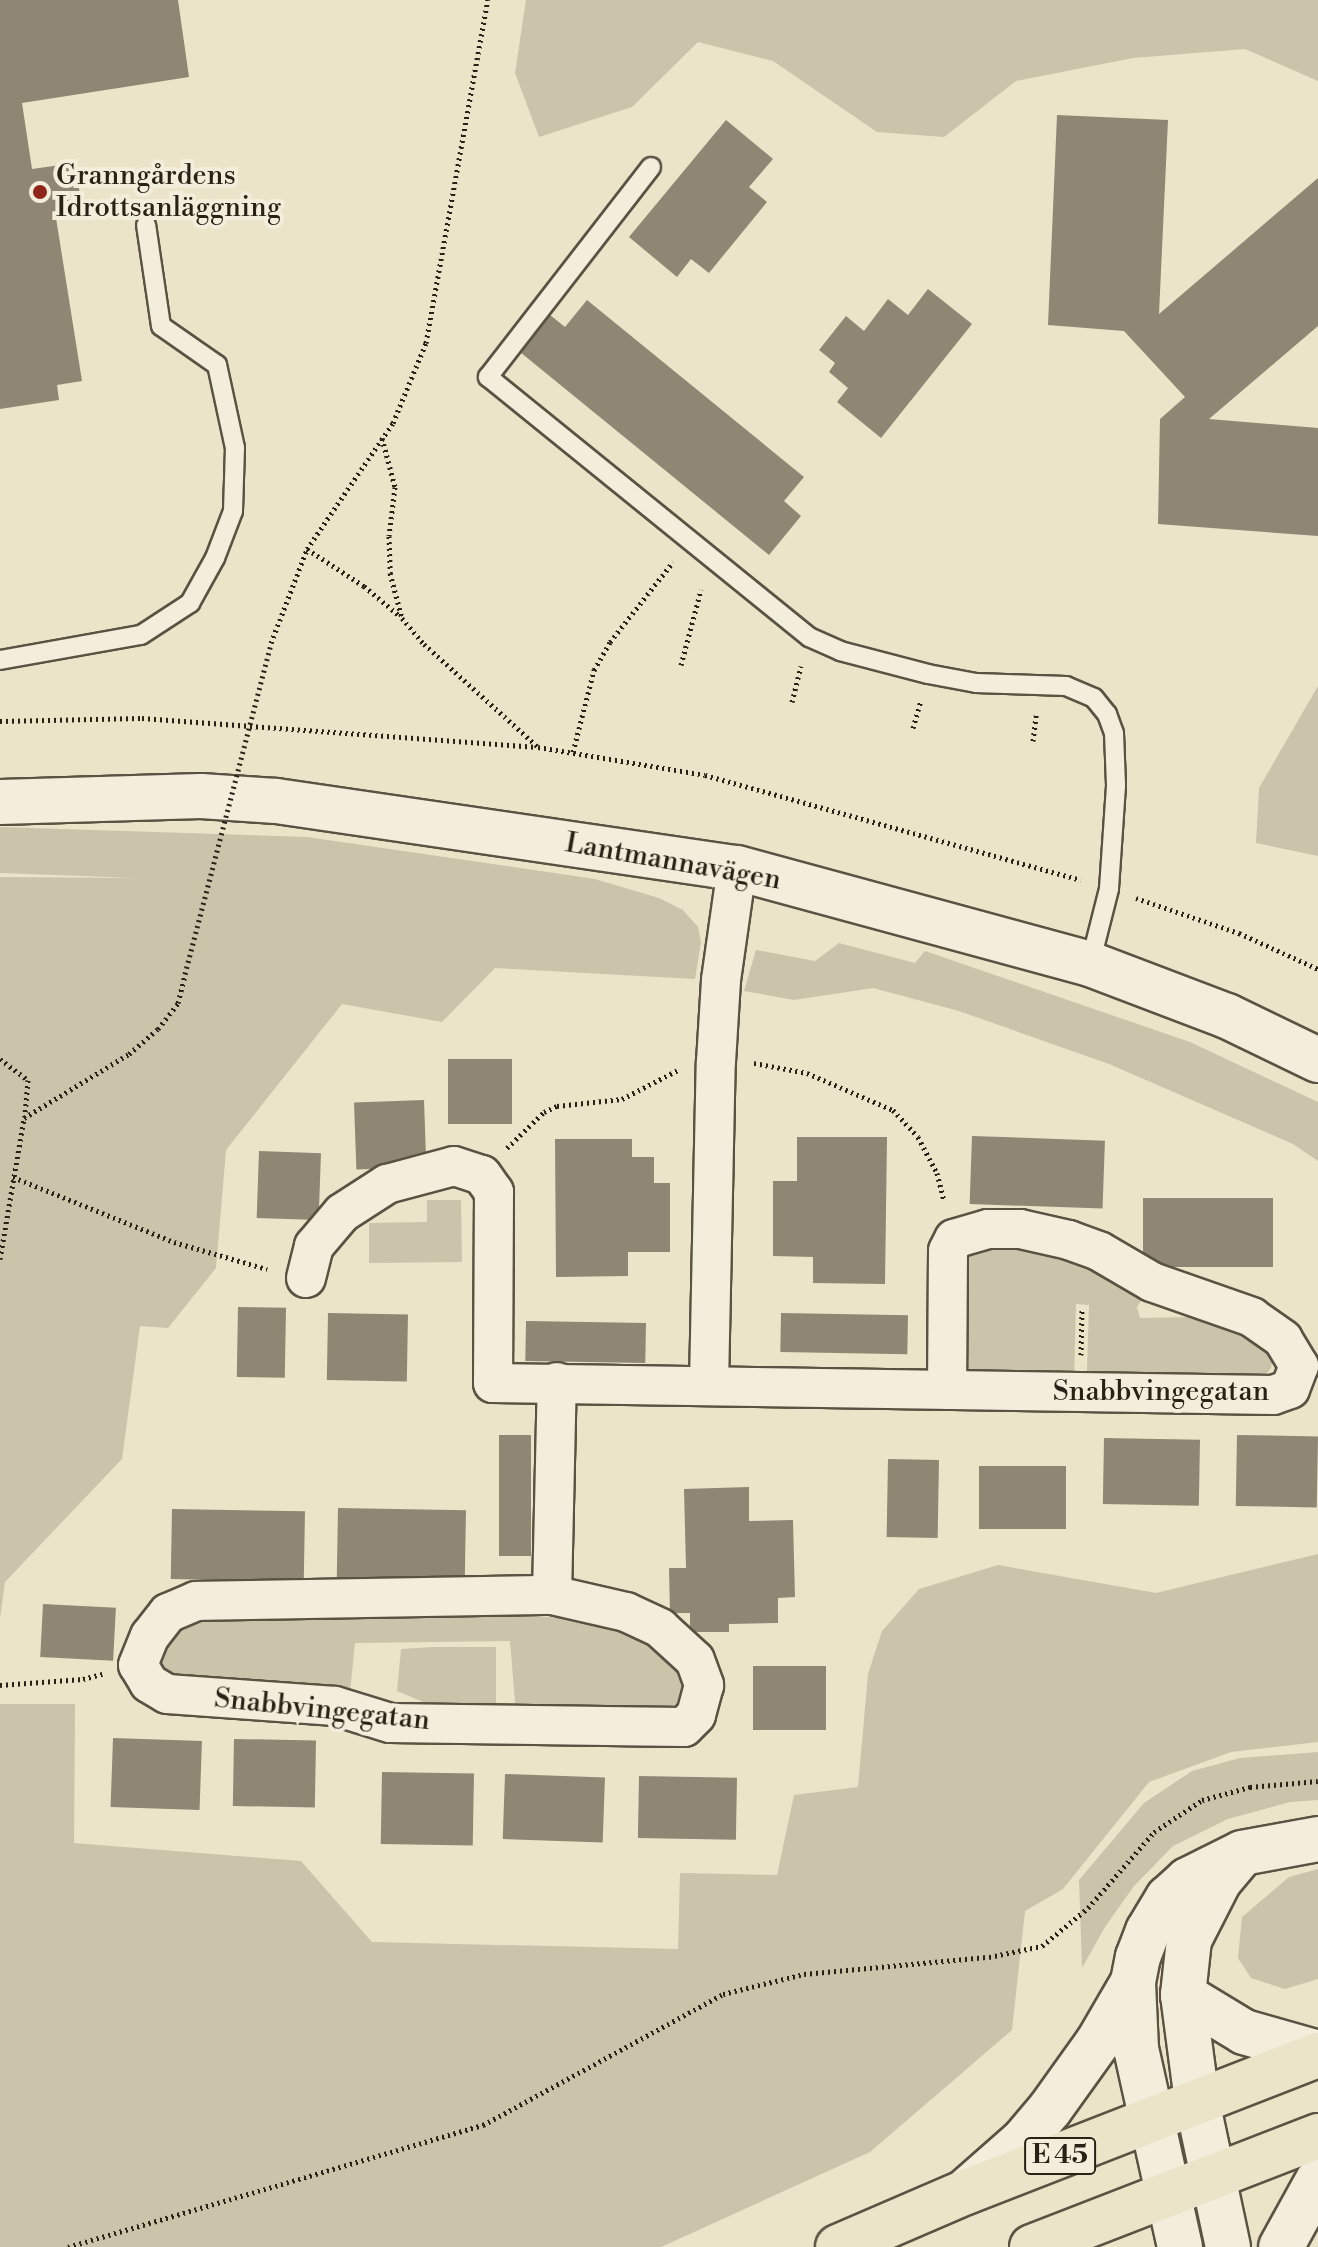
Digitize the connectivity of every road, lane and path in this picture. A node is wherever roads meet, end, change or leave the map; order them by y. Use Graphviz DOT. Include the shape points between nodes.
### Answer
graph roads {
  1 [pos="488,0"];
  2 [pos="651,167"];
  3 [pos="146,225"];
  4 [pos="382,438"];
  5 [pos="307,549"];
  6 [pos="674,560"];
  7 [pos="703,585"];
  8 [pos="402,618"];
  9 [pos="804,657"];
  10 [pos="0,660"];
  11 [pos="681,665"];
  12 [pos="922,696"];
  13 [pos="792,702"];
  14 [pos="0,721"];
  15 [pos="913,728"];
  16 [pos="538,747"];
  17 [pos="573,752"];
  18 [pos="0,802"];
  19 [pos="737,868"];
  20 [pos="1109,889"];
  21 [pos="1090,964"];
  22 [pos="1318,969"];
  23 [pos="0,1059"];
  24 [pos="1318,1060"];
  25 [pos="24,1118"];
  26 [pos="13,1177"];
  27 [pos="0,1259"];
  28 [pos="306,1278"];
  29 [pos="557,1382"];
  30 [pos="709,1384"];
  31 [pos="947,1390"];
  32 [pos="552,1595"];
  33 [pos="138,1665"];
  34 [pos="0,1685"];
  35 [pos="1318,1781"];
  36 [pos="1318,1839"];
  37 [pos="1242,1853"];
  38 [pos="1133,1982"];
  39 [pos="1183,1995"];
  40 [pos="1318,2054"];
  41 [pos="1197,2101"];
  42 [pos="1152,2118"];
  43 [pos="1318,2136"];
  44 [pos="1213,2176"];
  45 [pos="1318,2180"];
  46 [pos="966,2192"];
  47 [pos="1169,2194"];
  48 [pos="68,2247"];
  49 [pos="838,2247"];
  50 [pos="1032,2247"];
  51 [pos="1180,2247"];
  52 [pos="1228,2247"];
  53 [pos="1281,2247"];
  1 -- 4 [label="path" via="426,343"];
  2 -- 20 [label="lane" via="488,377 809,637 840,651 928,674 976,683 1066,686 1094,698 1114,733"];
  3 -- 10 [label="lane" via="161,326 217,365 235,448 233,511 190,603 141,635"];
  4 -- 5 [label="path"];
  4 -- 8 [label="path" via="395,487 390,573"];
  5 -- 8 [label="path"];
  5 -- 25 [label="path, bridge" via="271,643 178,1003 129,1054"];
  6 -- 17 [label="path" via="594,670"];
  7 -- 11 [label="path"];
  8 -- 16 [label="path"];
  9 -- 13 [label="path"];
  12 -- 15 [label="path"];
  14 -- 16 [label="path" via="142,718"];
  16 -- 17 [label="path"];
  17 -- 20 [label="path" via="705,775"];
  18 -- 19 [label="street, Lantmannavägen" via="201,796 276,801"];
  19 -- 21 [label="street, Lantmannavägen"];
  19 -- 30 [label="street" via="716,1062"];
  20 -- 21 [label="lane"];
  20 -- 22 [label="path" via="1239,933"];
  21 -- 24 [label="street, Lantmannavägen" via="1227,1016"];
  23 -- 25 [label="path" via="28,1080"];
  25 -- 26 [label="path"];
  26 -- 27 [label="path"];
  26 -- 28 [label="path" via="174,1242"];
  28 -- 29 [label="street, Snabbvingegatan" via="314,1246 360,1200 387,1184 454,1166 469,1169 482,1175 494,1192 493,1383"];
  29 -- 30 [label="street, Snabbvingegatan"];
  29 -- 32 [label="street"];
  30 -- 31 [label="street, Snabbvingegatan"];
  31 -- 31 [label="street, Snabbvingegatan" via="1273,1395 1290,1389 1299,1366 1283,1339 1252,1317 1152,1282 1069,1240 1020,1229 988,1229 954,1239 948,1251"];
  32 -- 33 [label="street, Snabbvingegatan" via="196,1601 168,1613 150,1636"];
  32 -- 33 [label="street, Snabbvingegatan" via="626,1612 660,1628 695,1660 704,1685 696,1715 684,1727 390,1723 335,1706 167,1694 149,1683"];
  33 -- 34 [label="path" via="83,1679"];
  35 -- 48 [label="path" via="1250,1787 1202,1800 1154,1832 1088,1908 1042,1946 989,1957 804,1974 723,1994 483,2125"];
  36 -- 37 [label="street"];
  37 -- 38 [label="street" via="1188,1880 1168,1898 1148,1931"];
  37 -- 39 [label="street" via="1219,1881 1189,1940"];
  38 -- 42 [label="street" via="1136,2049"];
  38 -- 46 [label="street" via="1058,2099 1023,2141"];
  39 -- 40 [label="street" via="1244,2032"];
  39 -- 41 [label="street"];
  40 -- 41 [label="highway, E 45"];
  41 -- 42 [label="highway, E 45"];
  41 -- 44 [label="street"];
  42 -- 46 [label="highway, E 45"];
  42 -- 47 [label="street"];
  43 -- 44 [label="highway, E 45"];
  44 -- 47 [label="highway, E 45"];
  44 -- 52 [label="street"];
  45 -- 53 [label="street"];
  46 -- 49 [label="highway, E 45"];
  47 -- 50 [label="highway, E 45"];
  47 -- 51 [label="street"];
}
